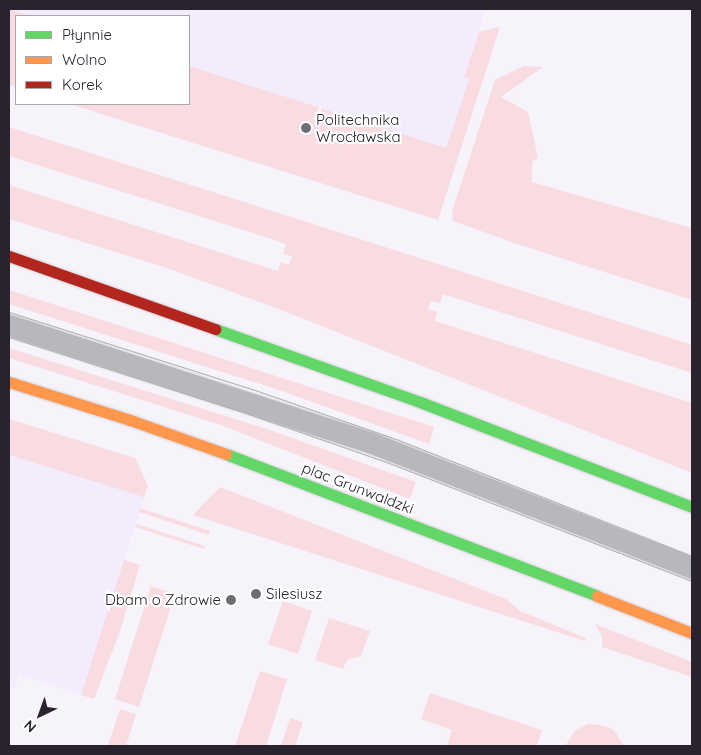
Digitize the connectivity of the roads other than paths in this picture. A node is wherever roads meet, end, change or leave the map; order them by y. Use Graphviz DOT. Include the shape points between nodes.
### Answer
graph roads {
  1 [pos="9,256"];
  2 [pos="9,325"];
  3 [pos="9,382"];
  4 [pos="692,507"];
  5 [pos="692,568"];
  6 [pos="692,633"];
  1 -- 4 [label="main road" via="428,406"];
  2 -- 5 [label="lane" via="372,443"];
  3 -- 6 [label="main road, plac Grunwaldzki" via="248,462"];
}
